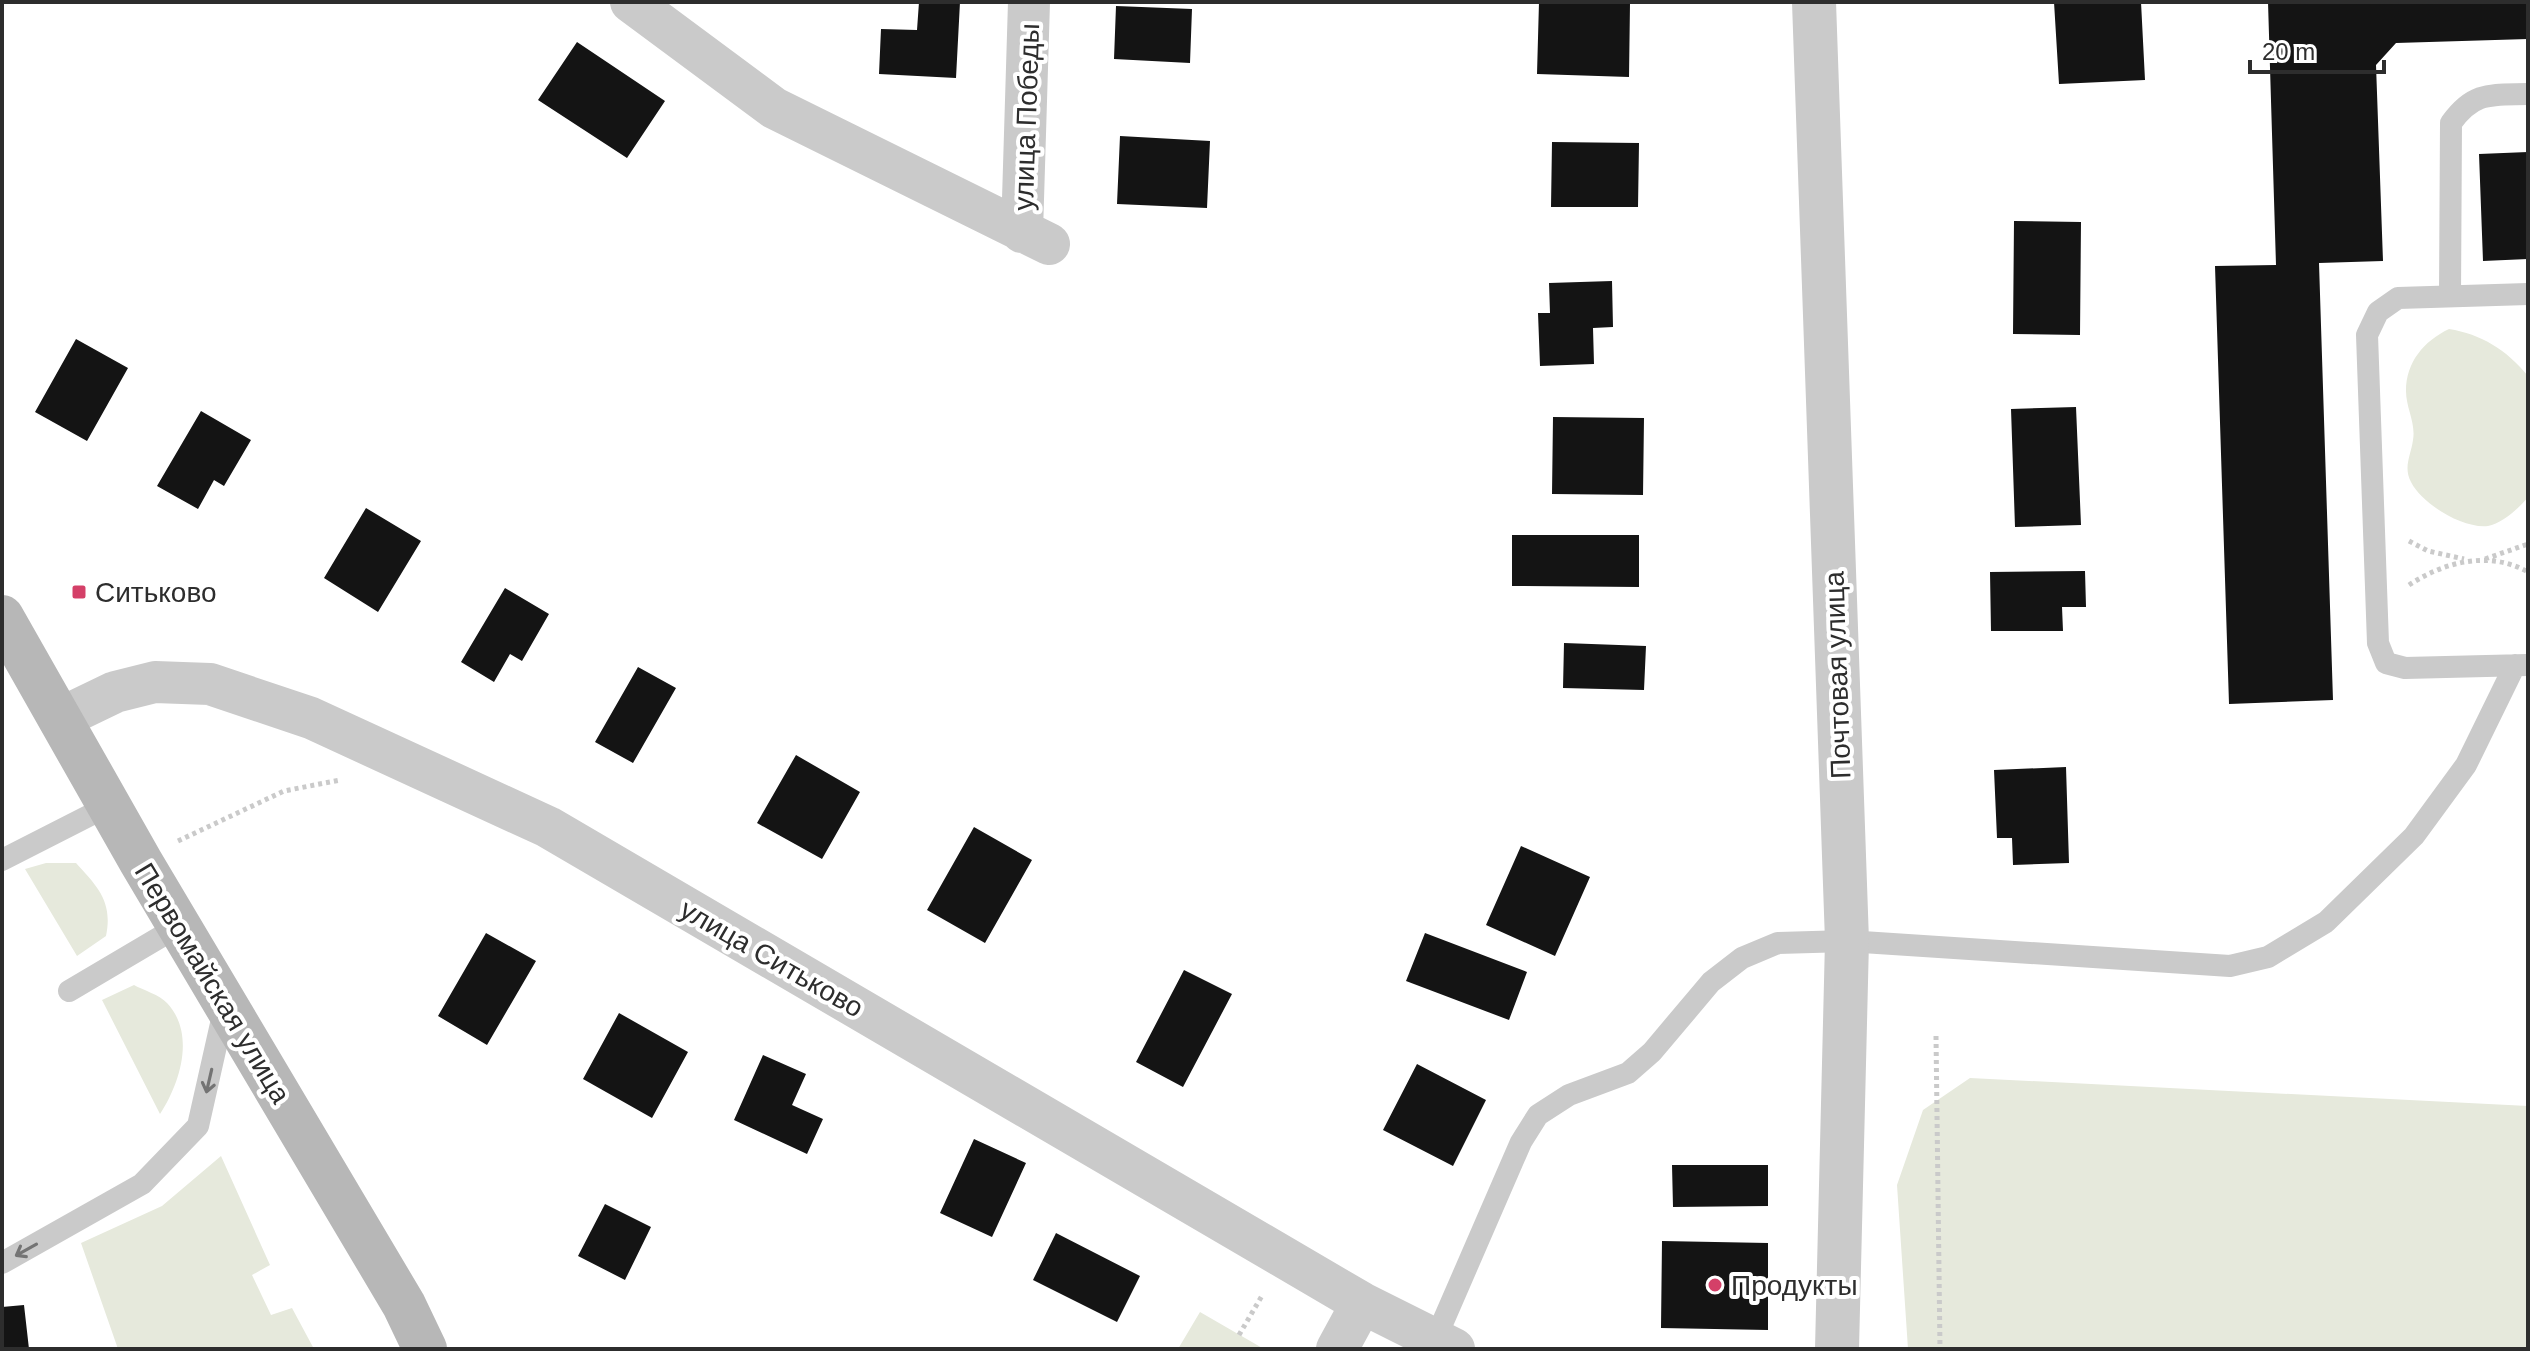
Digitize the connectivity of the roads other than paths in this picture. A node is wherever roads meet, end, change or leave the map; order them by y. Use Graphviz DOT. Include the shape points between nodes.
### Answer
graph roads {
  1 [pos="631,2"];
  2 [pos="1029,2"];
  3 [pos="1814,2"];
  4 [pos="2528,94"];
  5 [pos="2528,294"];
  6 [pos="2450,296"];
  7 [pos="2,617"];
  8 [pos="2521,665"];
  9 [pos="59,719"];
  10 [pos="108,806"];
  11 [pos="2,860"];
  12 [pos="179,926"];
  13 [pos="1847,941"];
  14 [pos="69,991"];
  15 [pos="226,1005"];
  16 [pos="2,1263"];
  17 [pos="1362,1303"];
  18 [pos="1444,1344"];
  19 [pos="425,1349"];
  20 [pos="1337,1349"];
  21 [pos="1837,1349"];
  1 -- 2 [label="street, улица Победы" via="774,108 1036,238"];
  3 -- 13 [label="street, Почтовая улица"];
  4 -- 6 [label="lane" via="2483,95 2463,107 2451,123"];
  5 -- 6 [label="lane"];
  6 -- 8 [label="lane" via="2398,298 2378,312 2367,335 2378,643 2386,663 2405,668"];
  7 -- 9 [label="main road, Первомайская улица"];
  8 -- 13 [label="lane" via="2466,765 2414,836 2326,922 2268,957 2230,966"];
  9 -- 10 [label="main road, Первомайская улица"];
  9 -- 17 [label="street, улица Ситьково" via="115,692 155,682 210,684 311,718 548,827"];
  10 -- 11 [label="lane"];
  10 -- 12 [label="main road, Первомайская улица"];
  12 -- 14 [label="lane"];
  12 -- 15 [label="main road, Первомайская улица"];
  13 -- 18 [label="lane" via="1778,943 1742,958 1711,982 1628,1073 1569,1095 1538,1115 1521,1142"];
  13 -- 21 [label="street, Почтовая улица"];
  15 -- 16 [label="lane, one-way" via="198,1126 142,1184"];
  15 -- 19 [label="main road, Первомайская улица"];
  17 -- 18 [label="street, улица Ситьково"];
  17 -- 20 [label="street"];
}
